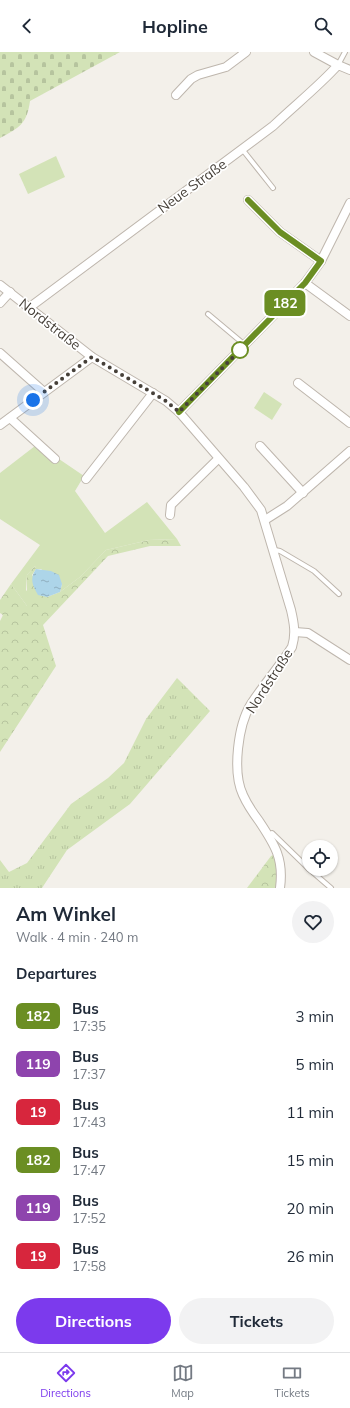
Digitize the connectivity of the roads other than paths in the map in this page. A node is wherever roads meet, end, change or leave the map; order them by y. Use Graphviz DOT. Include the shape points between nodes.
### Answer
graph roads {
  1 [pos="246,52"];
  2 [pos="314,52"];
  3 [pos="344,52"];
  4 [pos="338,65"];
  5 [pos="350,70"];
  6 [pos="176,95"];
  7 [pos="242,150"];
  8 [pos="272,188"];
  9 [pos="248,200"];
  10 [pos="350,203"];
  11 [pos="321,261"];
  12 [pos="305,283"];
  13 [pos="0,285"];
  14 [pos="10,292"];
  15 [pos="0,303"];
  16 [pos="30,307"];
  17 [pos="208,314"];
  18 [pos="350,316"];
  19 [pos="245,345"];
  20 [pos="0,353"];
  21 [pos="92,357"];
  22 [pos="298,383"];
  23 [pos="44,392"];
  24 [pos="153,392"];
  25 [pos="179,412"];
  26 [pos="10,418"];
  27 [pos="350,423"];
  28 [pos="0,425"];
  29 [pos="260,446"];
  30 [pos="350,451"];
  31 [pos="55,459"];
  32 [pos="218,459"];
  33 [pos="86,479"];
  34 [pos="303,493"];
  35 [pos="170,515"];
  36 [pos="264,520"];
  37 [pos="274,550"];
  38 [pos="338,594"];
  39 [pos="295,632"];
  40 [pos="350,660"];
  41 [pos="268,835"];
  42 [pos="302,862"];
  43 [pos="317,876"];
  44 [pos="280,888"];
  45 [pos="331,888"];
  1 -- 6 [label="street" via="226,67 191,79"];
  2 -- 4 [label="street"];
  3 -- 4 [label="lane"];
  4 -- 5 [label="street"];
  4 -- 7 [label="street, Neue Straße" via="318,87 300,100 274,126"];
  7 -- 8 [label="lane"];
  7 -- 16 [label="street, Neue Straße"];
  9 -- 11 [label="street" via="280,232"];
  10 -- 11 [label="street"];
  11 -- 12 [label="street"];
  12 -- 18 [label="street"];
  12 -- 19 [label="street"];
  13 -- 14 [label="street, Nordstraße"];
  14 -- 15 [label="street, Nordstraße"];
  14 -- 16 [label="street, Nordstraße"];
  16 -- 21 [label="street, Nordstraße"];
  17 -- 19 [label="lane"];
  19 -- 25 [label="street"];
  20 -- 23 [label="street"];
  21 -- 23 [label="street"];
  21 -- 24 [label="street, Nordstraße"];
  22 -- 27 [label="street"];
  23 -- 26 [label="street"];
  24 -- 25 [label="street, Nordstraße"];
  24 -- 33 [label="street"];
  25 -- 32 [label="street, Nordstraße"];
  26 -- 28 [label="street"];
  26 -- 31 [label="street"];
  29 -- 34 [label="street"];
  30 -- 34 [label="street"];
  32 -- 35 [label="street" via="172,505"];
  32 -- 36 [label="street, Nordstraße" via="254,499 262,510"];
  34 -- 36 [label="street" via="288,506"];
  36 -- 37 [label="street, Nordstraße"];
  37 -- 38 [label="lane" via="314,571"];
  37 -- 39 [label="street, Nordstraße"];
  39 -- 40 [label="street" via="308,633"];
  39 -- 41 [label="street, Nordstraße" via="292,647 251,704 246,715 237,763 242,794"];
  41 -- 42 [label="lane" via="272,833"];
  41 -- 44 [label="street, Nordstraße" via="279,854 282,874"];
  43 -- 45 [label="lane"];
}
